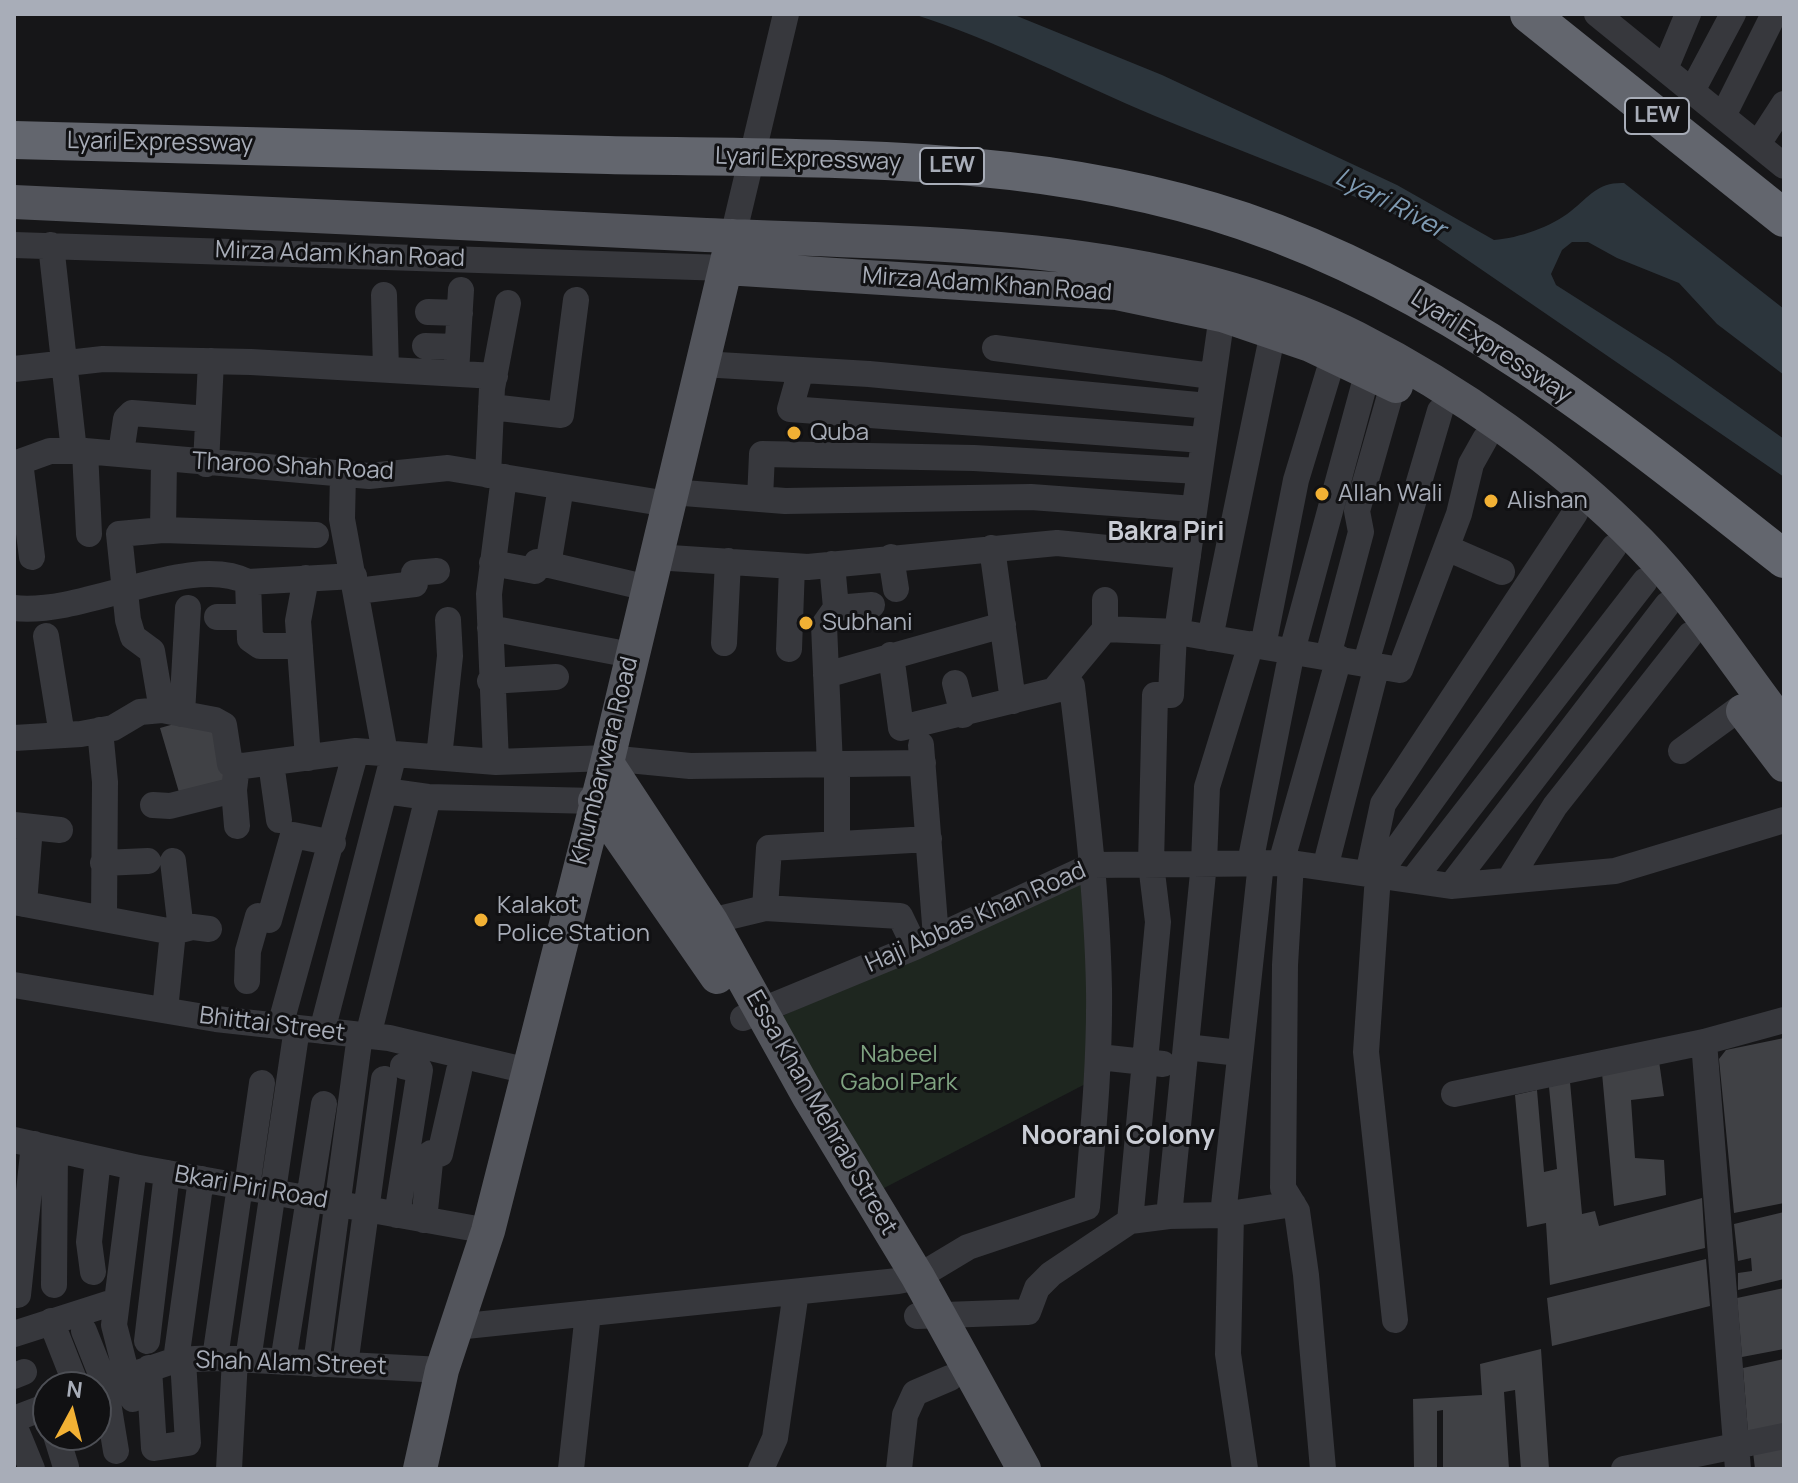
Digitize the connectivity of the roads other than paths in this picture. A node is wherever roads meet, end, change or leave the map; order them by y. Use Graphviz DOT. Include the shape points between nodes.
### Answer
graph roads {
  1 [pos="786,14"];
  2 [pos="1529,14"];
  3 [pos="1688,14"];
  4 [pos="1733,14"];
  5 [pos="1774,14"];
  6 [pos="1612,19"];
  7 [pos="1665,69"];
  8 [pos="1692,91"];
  9 [pos="1784,104"];
  10 [pos="1723,116"];
  11 [pos="14,140"];
  12 [pos="1758,144"];
  13 [pos="1784,166"];
  14 [pos="14,202"];
  15 [pos="1784,218"];
  16 [pos="14,245"];
  17 [pos="51,245"];
  18 [pos="730,252"];
  19 [pos="384,295"];
  20 [pos="576,300"];
  21 [pos="508,303"];
  22 [pos="428,312"];
  23 [pos="1222,315"];
  24 [pos="1273,332"];
  25 [pos="425,346"];
  26 [pos="995,348"];
  27 [pos="1334,355"];
  28 [pos="456,360"];
  29 [pos="211,361"];
  30 [pos="66,362"];
  31 [pos="702,364"];
  32 [pos="14,369"];
  33 [pos="386,369"];
  34 [pos="801,370"];
  35 [pos="495,376"];
  36 [pos="1212,376"];
  37 [pos="1381,378"];
  38 [pos="1021,389"];
  39 [pos="1208,406"];
  40 [pos="491,407"];
  41 [pos="1440,411"];
  42 [pos="208,419"];
  43 [pos="1017,426"];
  44 [pos="1485,439"];
  45 [pos="1203,440"];
  46 [pos="80,451"];
  47 [pos="121,453"];
  48 [pos="164,460"];
  49 [pos="17,463"];
  50 [pos="206,464"];
  51 [pos="1199,471"];
  52 [pos="343,474"];
  53 [pos="496,476"];
  54 [pos="561,487"];
  55 [pos="670,498"];
  56 [pos="760,499"];
  57 [pos="1194,509"];
  58 [pos="1575,513"];
  59 [pos="163,530"];
  60 [pos="89,534"];
  61 [pos="316,535"];
  62 [pos="1614,547"];
  63 [pos="992,548"];
  64 [pos="1447,548"];
  65 [pos="1188,556"];
  66 [pos="32,557"];
  67 [pos="891,557"];
  68 [pos="1784,559"];
  69 [pos="728,561"];
  70 [pos="492,563"];
  71 [pos="832,564"];
  72 [pos="548,565"];
  73 [pos="792,566"];
  74 [pos="437,571"];
  75 [pos="652,572"];
  76 [pos="1502,572"];
  77 [pos="306,578"];
  78 [pos="248,582"];
  79 [pos="356,584"];
  80 [pos="896,589"];
  81 [pos="123,592"];
  82 [pos="1656,593"];
  83 [pos="1105,600"];
  84 [pos="872,605"];
  85 [pos="14,608"];
  86 [pos="188,608"];
  87 [pos="836,608"];
  88 [pos="217,617"];
  89 [pos="249,617"];
  90 [pos="448,620"];
  91 [pos="1003,625"];
  92 [pos="1105,629"];
  93 [pos="1175,633"];
  94 [pos="1690,635"];
  95 [pos="46,636"];
  96 [pos="1210,638"];
  97 [pos="490,640"];
  98 [pos="724,643"];
  99 [pos="1257,645"];
  100 [pos="300,646"];
  101 [pos="789,649"];
  102 [pos="1292,651"];
  103 [pos="631,655"];
  104 [pos="891,655"];
  105 [pos="450,656"];
  106 [pos="1334,657"];
  107 [pos="1370,664"];
  108 [pos="826,675"];
  109 [pos="556,677"];
  110 [pos="490,681"];
  111 [pos="955,683"];
  112 [pos="1055,689"];
  113 [pos="1013,701"];
  114 [pos="1740,708"];
  115 [pos="172,712"];
  116 [pos="963,715"];
  117 [pos="920,724"];
  118 [pos="1784,727"];
  119 [pos="100,730"];
  120 [pos="62,735"];
  121 [pos="14,738"];
  122 [pos="356,751"];
  123 [pos="1681,751"];
  124 [pos="389,754"];
  125 [pos="439,757"];
  126 [pos="308,758"];
  127 [pos="608,761"];
  128 [pos="496,762"];
  129 [pos="271,763"];
  130 [pos="923,763"];
  131 [pos="1784,765"];
  132 [pos="833,766"];
  133 [pos="235,778"];
  134 [pos="385,791"];
  135 [pos="428,797"];
  136 [pos="595,801"];
  137 [pos="153,805"];
  138 [pos="341,808"];
  139 [pos="378,818"];
  140 [pos="279,820"];
  141 [pos="1784,820"];
  142 [pos="22,826"];
  143 [pos="237,826"];
  144 [pos="60,830"];
  145 [pos="929,839"];
  146 [pos="333,843"];
  147 [pos="837,844"];
  148 [pos="103,863"];
  149 [pos="1204,863"];
  150 [pos="1271,863"];
  151 [pos="1151,864"];
  152 [pos="1093,865"];
  153 [pos="1325,868"];
  154 [pos="1373,874"];
  155 [pos="1413,880"];
  156 [pos="1509,880"];
  157 [pos="1451,886"];
  158 [pos="19,903"];
  159 [pos="765,908"];
  160 [pos="104,918"];
  161 [pos="711,921"];
  162 [pos="209,929"];
  163 [pos="177,931"];
  164 [pos="925,942"];
  165 [pos="247,981"];
  166 [pos="14,985"];
  167 [pos="165,1010"];
  168 [pos="752,1014"];
  169 [pos="1784,1020"];
  170 [pos="300,1028"];
  171 [pos="364,1036"];
  172 [pos="1704,1042"];
  173 [pos="1239,1053"];
  174 [pos="1185,1056"];
  175 [pos="1099,1057"];
  176 [pos="1144,1062"];
  177 [pos="459,1071"];
  178 [pos="528,1071"];
  179 [pos="262,1083"];
  180 [pos="1454,1094"];
  181 [pos="324,1104"];
  182 [pos="34,1144"];
  183 [pos="98,1159"];
  184 [pos="134,1167"];
  185 [pos="167,1173"];
  186 [pos="201,1179"];
  187 [pos="243,1187"];
  188 [pos="273,1192"];
  189 [pos="307,1198"];
  190 [pos="339,1204"];
  191 [pos="1293,1204"];
  192 [pos="366,1209"];
  193 [pos="1227,1214"];
  194 [pos="397,1215"];
  195 [pos="1169,1216"];
  196 [pos="424,1220"];
  197 [pos="1130,1221"];
  198 [pos="488,1231"];
  199 [pos="121,1271"];
  200 [pos="93,1272"];
  201 [pos="908,1279"];
  202 [pos="54,1285"];
  203 [pos="796,1292"];
  204 [pos="16,1296"];
  205 [pos="117,1301"];
  206 [pos="588,1313"];
  207 [pos="928,1317"];
  208 [pos="1395,1320"];
  209 [pos="51,1321"];
  210 [pos="456,1327"];
  211 [pos="84,1331"];
  212 [pos="14,1334"];
  213 [pos="147,1341"];
  214 [pos="119,1344"];
  215 [pos="179,1353"];
  216 [pos="233,1359"];
  217 [pos="283,1362"];
  218 [pos="316,1364"];
  219 [pos="345,1365"];
  220 [pos="442,1370"];
  221 [pos="71,1371"];
  222 [pos="950,1378"];
  223 [pos="122,1383"];
  224 [pos="14,1425"];
  225 [pos="1784,1436"];
  226 [pos="116,1451"];
  227 [pos="1737,1456"];
  228 [pos="32,1469"];
  229 [pos="229,1469"];
  230 [pos="420,1469"];
  231 [pos="571,1469"];
  232 [pos="761,1469"];
  233 [pos="899,1469"];
  234 [pos="1000,1469"];
  235 [pos="1024,1469"];
  236 [pos="1245,1469"];
  237 [pos="1323,1469"];
  238 [pos="1624,1469"];
  1 -- 18 [label="street"];
  2 -- 15 [label="highway, LEW"];
  3 -- 7 [label="street"];
  4 -- 8 [label="street"];
  5 -- 10 [label="street"];
  6 -- 7 [label="street"];
  7 -- 8 [label="street"];
  8 -- 10 [label="street"];
  9 -- 12 [label="street"];
  10 -- 12 [label="street"];
  11 -- 68 [label="highway, Lyari Expressway / LEW" via="901,162 1046,176 1188,204 1352,265 1456,319 1554,385"];
  12 -- 13 [label="street"];
  14 -- 18 [label="main road, Mirza Adam Khan Road"];
  16 -- 17 [label="street, Mirza Adam Khan Road"];
  17 -- 18 [label="street, Mirza Adam Khan Road"];
  17 -- 30 [label="street"];
  18 -- 23 [label="main road, Mirza Adam Khan Road" via="1117,293"];
  18 -- 31 [label="main road, Khumbarwara Road"];
  18 -- 118 [label="main road, Mirza Adam Khan Road" via="942,247 1122,265 1230,288 1354,337 1504,429 1640,543"];
  19 -- 33 [label="street"];
  20 -- 40 [label="street" via="561,415"];
  21 -- 35 [label="street"];
  22 -- 28 [label="street" via="460,301"];
  23 -- 24 [label="main road, Mirza Adam Khan Road"];
  23 -- 36 [label="street"];
  24 -- 27 [label="main road, Mirza Adam Khan Road"];
  24 -- 96 [label="street"];
  25 -- 28 [label="street"];
  26 -- 36 [label="street"];
  27 -- 37 [label="main road, Mirza Adam Khan Road"];
  27 -- 99 [label="street" via="1296,480"];
  28 -- 33 [label="street"];
  28 -- 35 [label="street"];
  29 -- 30 [label="street"];
  29 -- 33 [label="street"];
  29 -- 42 [label="street"];
  30 -- 32 [label="street"];
  30 -- 46 [label="street"];
  31 -- 34 [label="street"];
  31 -- 55 [label="main road, Khumbarwara Road"];
  34 -- 38 [label="street"];
  34 -- 43 [label="street" via="790,409"];
  35 -- 40 [label="street"];
  36 -- 39 [label="street"];
  37 -- 41 [label="main road, Mirza Adam Khan Road"];
  37 -- 102 [label="street"];
  37 -- 106 [label="street" via="1357,511 1361,532"];
  38 -- 39 [label="street"];
  38 -- 43 [label="street"];
  39 -- 45 [label="street"];
  40 -- 53 [label="street"];
  41 -- 44 [label="main road, Mirza Adam Khan Road"];
  41 -- 107 [label="street"];
  42 -- 47 [label="street" via="132,413 126,419"];
  42 -- 50 [label="street"];
  43 -- 45 [label="street"];
  44 -- 58 [label="main road, Mirza Adam Khan Road"];
  44 -- 64 [label="street" via="1471,464"];
  45 -- 51 [label="street"];
  46 -- 47 [label="street, Tharoo Shah Road"];
  46 -- 49 [label="street, Tharoo Shah Road" via="50,451"];
  46 -- 60 [label="street"];
  47 -- 48 [label="street, Tharoo Shah Road"];
  48 -- 50 [label="street, Tharoo Shah Road"];
  48 -- 59 [label="street"];
  49 -- 66 [label="street"];
  50 -- 52 [label="street, Tharoo Shah Road"];
  51 -- 56 [label="street" via="974,458 762,454"];
  51 -- 57 [label="street"];
  52 -- 53 [label="street, Tharoo Shah Road" via="448,468"];
  52 -- 79 [label="street" via="342,519"];
  53 -- 54 [label="street, Tharoo Shah Road"];
  53 -- 70 [label="street"];
  54 -- 55 [label="street, Tharoo Shah Road"];
  54 -- 72 [label="street"];
  55 -- 56 [label="street, Tharoo Shah Road"];
  55 -- 75 [label="main road, Khumbarwara Road"];
  56 -- 57 [label="street, Tharoo Shah Road" via="1031,497"];
  57 -- 65 [label="street"];
  58 -- 62 [label="main road, Mirza Adam Khan Road"];
  58 -- 154 [label="street" via="1383,804"];
  59 -- 61 [label="street"];
  59 -- 81 [label="street" via="119,534"];
  62 -- 82 [label="main road, Mirza Adam Khan Road"];
  62 -- 154 [label="street"];
  63 -- 65 [label="street" via="1057,543"];
  63 -- 67 [label="street"];
  63 -- 91 [label="street"];
  64 -- 76 [label="street"];
  64 -- 107 [label="street" via="1400,670"];
  65 -- 93 [label="street"];
  67 -- 71 [label="street"];
  67 -- 80 [label="street"];
  69 -- 73 [label="street"];
  69 -- 75 [label="street"];
  69 -- 98 [label="street"];
  70 -- 72 [label="street" via="535,571 537,562"];
  70 -- 97 [label="street"];
  71 -- 73 [label="street"];
  71 -- 87 [label="street"];
  72 -- 75 [label="street"];
  73 -- 101 [label="street"];
  74 -- 79 [label="street" via="414,573 415,584"];
  75 -- 103 [label="main road, Khumbarwara Road"];
  77 -- 78 [label="street"];
  77 -- 79 [label="street"];
  77 -- 100 [label="street" via="298,621"];
  78 -- 81 [label="street" via="237,576 192,573"];
  78 -- 89 [label="street"];
  79 -- 124 [label="street"];
  81 -- 85 [label="street" via="45,610"];
  81 -- 115 [label="street" via="133,637 152,651"];
  82 -- 94 [label="main road, Mirza Adam Khan Road"];
  82 -- 155 [label="street"];
  82 -- 157 [label="street"];
  83 -- 92 [label="street"];
  84 -- 87 [label="street"];
  86 -- 115 [label="street"];
  87 -- 108 [label="street" via="824,625"];
  88 -- 89 [label="street"];
  89 -- 100 [label="street" via="250,639 260,646"];
  90 -- 105 [label="street"];
  91 -- 104 [label="street"];
  91 -- 113 [label="street"];
  92 -- 93 [label="street"];
  92 -- 112 [label="street"];
  93 -- 96 [label="street"];
  93 -- 151 [label="street" via="1171,695 1155,695"];
  94 -- 114 [label="main road, Mirza Adam Khan Road"];
  94 -- 156 [label="street" via="1555,806"];
  95 -- 120 [label="street"];
  96 -- 99 [label="street"];
  97 -- 103 [label="street"];
  97 -- 105 [label="street"];
  97 -- 110 [label="street"];
  99 -- 102 [label="street"];
  99 -- 149 [label="street" via="1210,776"];
  100 -- 126 [label="street"];
  102 -- 106 [label="street"];
  102 -- 150 [label="street"];
  103 -- 127 [label="main road, Khumbarwara Road"];
  104 -- 108 [label="street"];
  104 -- 117 [label="street" via="901,728"];
  105 -- 125 [label="street"];
  106 -- 107 [label="street"];
  106 -- 150 [label="street"];
  107 -- 153 [label="street" via="1374,677"];
  108 -- 132 [label="street"];
  109 -- 110 [label="street"];
  110 -- 128 [label="street"];
  111 -- 116 [label="street"];
  112 -- 113 [label="street"];
  112 -- 152 [label="street" via="1072,686"];
  113 -- 116 [label="street"];
  114 -- 123 [label="street"];
  114 -- 131 [label="main road, Mirza Adam Khan Road"];
  115 -- 119 [label="street" via="140,712"];
  115 -- 133 [label="street" via="224,725"];
  116 -- 117 [label="street"];
  117 -- 130 [label="street"];
  119 -- 120 [label="street"];
  119 -- 148 [label="street"];
  120 -- 121 [label="street"];
  122 -- 124 [label="street"];
  122 -- 126 [label="street"];
  122 -- 138 [label="street"];
  124 -- 125 [label="street"];
  124 -- 134 [label="street"];
  125 -- 128 [label="street"];
  126 -- 129 [label="street"];
  127 -- 128 [label="street"];
  127 -- 132 [label="street"];
  127 -- 136 [label="main road, Khumbarwara Road"];
  127 -- 161 [label="main road, Essa Khan Mehrab Street"];
  129 -- 133 [label="street"];
  129 -- 140 [label="street"];
  130 -- 132 [label="street"];
  130 -- 145 [label="street"];
  132 -- 147 [label="street"];
  133 -- 137 [label="street" via="170,806"];
  133 -- 143 [label="street"];
  134 -- 135 [label="street"];
  134 -- 139 [label="street"];
  135 -- 136 [label="street"];
  135 -- 171 [label="street"];
  136 -- 168 [label="main road"];
  136 -- 178 [label="main road, Khumbarwara Road"];
  138 -- 139 [label="street"];
  138 -- 146 [label="street"];
  139 -- 170 [label="street"];
  141 -- 156 [label="street, Haji Abbas Khan Road" via="1615,871"];
  142 -- 144 [label="street"];
  142 -- 158 [label="street"];
  145 -- 147 [label="street"];
  145 -- 164 [label="street"];
  146 -- 165 [label="street" via="293,835 269,920 258,916 248,951"];
  146 -- 170 [label="street"];
  147 -- 159 [label="street" via="769,848"];
  148 -- 160 [label="street"];
  148 -- 163 [label="street" via="160,861"];
  149 -- 150 [label="street, Haji Abbas Khan Road"];
  149 -- 151 [label="street, Haji Abbas Khan Road"];
  149 -- 174 [label="street"];
  150 -- 153 [label="street, Haji Abbas Khan Road"];
  150 -- 173 [label="street"];
  150 -- 191 [label="street" via="1285,965 1283,1188"];
  151 -- 152 [label="street, Haji Abbas Khan Road"];
  151 -- 176 [label="street" via="1158,922"];
  152 -- 164 [label="street, Haji Abbas Khan Road"];
  152 -- 175 [label="street"];
  153 -- 154 [label="street, Haji Abbas Khan Road"];
  154 -- 155 [label="street, Haji Abbas Khan Road"];
  154 -- 208 [label="street" via="1366,1052"];
  155 -- 157 [label="street, Haji Abbas Khan Road"];
  156 -- 157 [label="street, Haji Abbas Khan Road"];
  158 -- 160 [label="street"];
  159 -- 161 [label="street"];
  159 -- 164 [label="street" via="900,916"];
  160 -- 163 [label="street"];
  161 -- 168 [label="main road, Essa Khan Mehrab Street"];
  162 -- 163 [label="street"];
  163 -- 167 [label="street"];
  164 -- 168 [label="street, Haji Abbas Khan Road"];
  166 -- 167 [label="street, Bhittai Street"];
  167 -- 170 [label="street, Bhittai Street"];
  168 -- 201 [label="main road, Essa Khan Mehrab Street"];
  169 -- 172 [label="street"];
  170 -- 171 [label="street, Bhittai Street"];
  170 -- 188 [label="street"];
  171 -- 178 [label="street, Bhittai Street"];
  171 -- 190 [label="street"];
  172 -- 180 [label="street"];
  172 -- 227 [label="street"];
  173 -- 174 [label="street"];
  173 -- 193 [label="street"];
  174 -- 176 [label="street"];
  174 -- 195 [label="street"];
  175 -- 176 [label="street"];
  175 -- 201 [label="street" via="1087,1207 968,1247"];
  176 -- 197 [label="street"];
  177 -- 196 [label="street" via="440,1154 431,1153"];
  178 -- 198 [label="main road, Khumbarwara Road"];
  179 -- 187 [label="street"];
  181 -- 189 [label="street"];
  182 -- 183 [label="street, Bkari Piri Road"];
  182 -- 202 [label="street"];
  182 -- 204 [label="street"];
  183 -- 184 [label="street, Bkari Piri Road"];
  183 -- 200 [label="street" via="89,1242"];
  184 -- 185 [label="street, Bkari Piri Road"];
  184 -- 199 [label="street"];
  185 -- 186 [label="street, Bkari Piri Road"];
  185 -- 213 [label="street"];
  186 -- 187 [label="street, Bkari Piri Road"];
  186 -- 215 [label="street"];
  187 -- 188 [label="street, Bkari Piri Road"];
  187 -- 216 [label="street"];
  188 -- 189 [label="street, Bkari Piri Road"];
  188 -- 216 [label="street"];
  189 -- 190 [label="street, Bkari Piri Road"];
  189 -- 217 [label="street"];
  190 -- 192 [label="street, Bkari Piri Road"];
  190 -- 218 [label="street"];
  191 -- 193 [label="street"];
  191 -- 237 [label="street" via="1306,1275"];
  192 -- 194 [label="street, Bkari Piri Road"];
  192 -- 194 [label="street" via="394,1072 420,1070"];
  192 -- 219 [label="street"];
  193 -- 195 [label="street"];
  193 -- 236 [label="street" via="1228,1354"];
  194 -- 196 [label="street, Bkari Piri Road"];
  195 -- 197 [label="street"];
  196 -- 198 [label="street, Bkari Piri Road"];
  197 -- 207 [label="street" via="1051,1274 1037,1288 1028,1312"];
  198 -- 210 [label="main road, Khumbarwara Road"];
  199 -- 200 [label="street"];
  199 -- 205 [label="street"];
  200 -- 202 [label="street"];
  201 -- 203 [label="street"];
  201 -- 207 [label="main road, Essa Khan Mehrab Street"];
  202 -- 204 [label="street"];
  203 -- 206 [label="street"];
  203 -- 232 [label="street" via="775,1438"];
  205 -- 209 [label="street"];
  205 -- 214 [label="street" via="114,1325"];
  206 -- 210 [label="street"];
  206 -- 231 [label="street"];
  207 -- 222 [label="main road, Essa Khan Mehrab Street"];
  207 -- 235 [label="main road, Essa Khan Mehrab Street"];
  209 -- 212 [label="street"];
  209 -- 221 [label="street"];
  210 -- 220 [label="main road, Khumbarwara Road"];
  211 -- 223 [label="street"];
  213 -- 214 [label="street"];
  213 -- 215 [label="street"];
  214 -- 223 [label="street"];
  215 -- 216 [label="street, Shah Alam Street"];
  215 -- 223 [label="street, Shah Alam Street"];
  215 -- 223 [label="street" via="188,1443 154,1448"];
  216 -- 217 [label="street, Shah Alam Street"];
  216 -- 229 [label="street"];
  217 -- 218 [label="street, Shah Alam Street"];
  218 -- 219 [label="street, Shah Alam Street"];
  219 -- 220 [label="street, Shah Alam Street"];
  220 -- 230 [label="main road, Khumbarwara Road"];
  222 -- 233 [label="street" via="915,1393 905,1415"];
  222 -- 234 [label="main road, Essa Khan Mehrab Street"];
  223 -- 226 [label="street"];
  224 -- 228 [label="street"];
  225 -- 227 [label="street"];
  227 -- 238 [label="street"];
}
